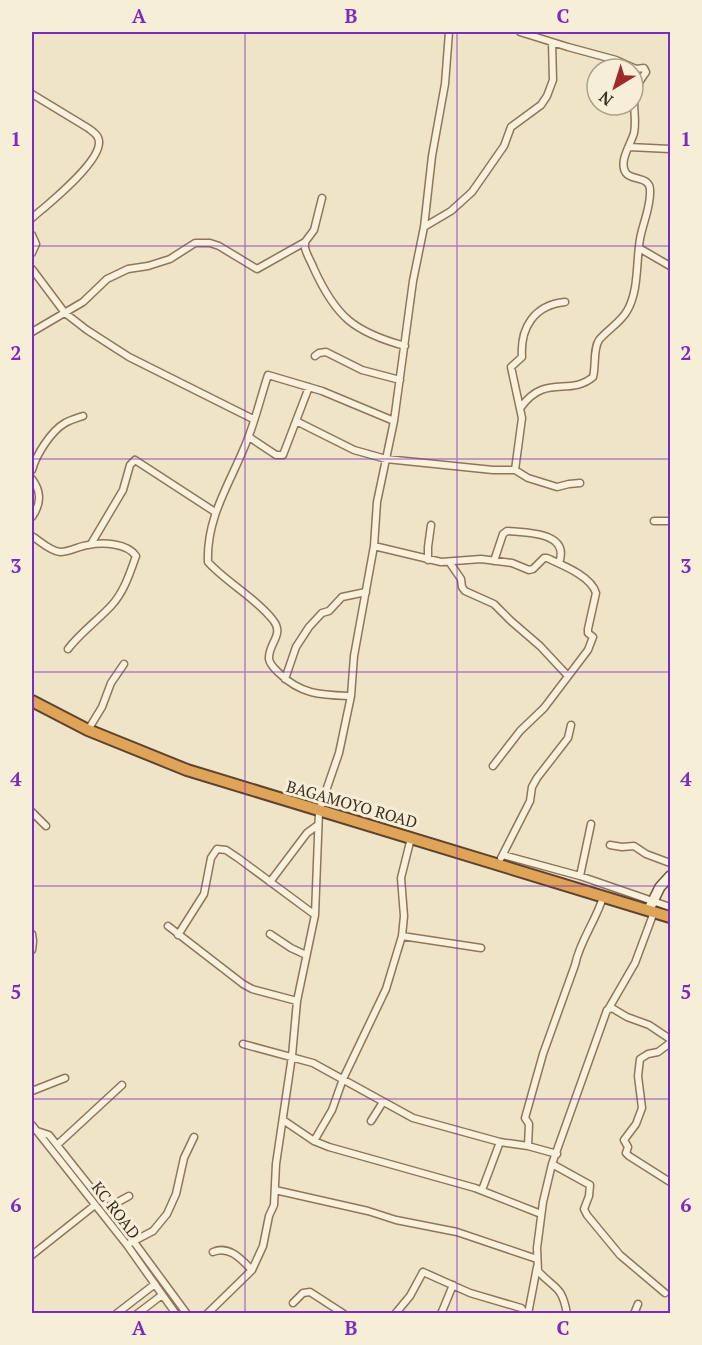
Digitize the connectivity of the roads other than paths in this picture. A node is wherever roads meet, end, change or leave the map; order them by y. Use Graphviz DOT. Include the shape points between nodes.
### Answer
graph roads {
  1 [pos="449,32"];
  2 [pos="520,32"];
  3 [pos="552,42"];
  4 [pos="32,94"];
  5 [pos="629,147"];
  6 [pos="670,149"];
  7 [pos="322,198"];
  8 [pos="32,218"];
  9 [pos="424,227"];
  10 [pos="32,235"];
  11 [pos="305,242"];
  12 [pos="639,248"];
  13 [pos="32,253"];
  14 [pos="670,266"];
  15 [pos="32,269"];
  16 [pos="565,302"];
  17 [pos="65,313"];
  18 [pos="32,333"];
  19 [pos="405,346"];
  20 [pos="315,356"];
  21 [pos="400,380"];
  22 [pos="309,387"];
  23 [pos="521,407"];
  24 [pos="83,416"];
  25 [pos="253,419"];
  26 [pos="296,421"];
  27 [pos="394,421"];
  28 [pos="249,437"];
  29 [pos="386,459"];
  30 [pos="32,470"];
  31 [pos="515,470"];
  32 [pos="32,479"];
  33 [pos="580,483"];
  34 [pos="215,512"];
  35 [pos="32,517"];
  36 [pos="654,521"];
  37 [pos="670,521"];
  38 [pos="431,525"];
  39 [pos="32,536"];
  40 [pos="91,544"];
  41 [pos="374,546"];
  42 [pos="428,560"];
  43 [pos="494,561"];
  44 [pos="450,562"];
  45 [pos="559,563"];
  46 [pos="366,592"];
  47 [pos="68,649"];
  48 [pos="124,664"];
  49 [pos="568,676"];
  50 [pos="285,679"];
  51 [pos="351,696"];
  52 [pos="32,701"];
  53 [pos="571,725"];
  54 [pos="88,730"];
  55 [pos="492,766"];
  56 [pos="319,811"];
  57 [pos="32,813"];
  58 [pos="591,824"];
  59 [pos="318,825"];
  60 [pos="46,826"];
  61 [pos="411,837"];
  62 [pos="610,845"];
  63 [pos="501,859"];
  64 [pos="670,863"];
  65 [pos="580,876"];
  66 [pos="670,876"];
  67 [pos="270,882"];
  68 [pos="603,897"];
  69 [pos="652,907"];
  70 [pos="670,907"];
  71 [pos="315,915"];
  72 [pos="670,917"];
  73 [pos="168,926"];
  74 [pos="32,934"];
  75 [pos="178,934"];
  76 [pos="270,934"];
  77 [pos="402,936"];
  78 [pos="481,948"];
  79 [pos="32,950"];
  80 [pos="306,955"];
  81 [pos="297,1001"];
  82 [pos="609,1008"];
  83 [pos="670,1041"];
  84 [pos="243,1044"];
  85 [pos="292,1056"];
  86 [pos="65,1078"];
  87 [pos="343,1079"];
  88 [pos="122,1085"];
  89 [pos="32,1091"];
  90 [pos="383,1102"];
  91 [pos="283,1120"];
  92 [pos="371,1121"];
  93 [pos="32,1125"];
  94 [pos="37,1131"];
  95 [pos="194,1137"];
  96 [pos="314,1140"];
  97 [pos="500,1142"];
  98 [pos="57,1145"];
  99 [pos="528,1146"];
  100 [pos="557,1154"];
  101 [pos="552,1164"];
  102 [pos="670,1182"];
  103 [pos="275,1190"];
  104 [pos="482,1190"];
  105 [pos="129,1196"];
  106 [pos="95,1205"];
  107 [pos="107,1208"];
  108 [pos="541,1214"];
  109 [pos="130,1243"];
  110 [pos="213,1252"];
  111 [pos="32,1255"];
  112 [pos="537,1259"];
  113 [pos="537,1267"];
  114 [pos="252,1270"];
  115 [pos="154,1284"];
  116 [pos="453,1285"];
  117 [pos="665,1293"];
  118 [pos="162,1295"];
  119 [pos="293,1303"];
  120 [pos="638,1304"];
  121 [pos="116,1314"];
  122 [pos="138,1314"];
  123 [pos="176,1314"];
  124 [pos="186,1314"];
  125 [pos="207,1314"];
  126 [pos="344,1314"];
  127 [pos="395,1314"];
  128 [pos="441,1314"];
  129 [pos="527,1314"];
  130 [pos="567,1314"];
  131 [pos="634,1314"];
  1 -- 9 [label="street"];
  2 -- 3 [label="street"];
  3 -- 5 [label="street" via="646,70 635,93 634,133"];
  3 -- 9 [label="street" via="553,80 541,105 511,127 504,146 472,192"];
  4 -- 8 [label="street" via="88,128 97,135 99,145 72,183"];
  5 -- 6 [label="street"];
  5 -- 12 [label="street" via="624,170 647,182 651,189"];
  7 -- 11 [label="street" via="314,230"];
  9 -- 19 [label="street"];
  10 -- 13 [label="street" via="36,244"];
  11 -- 17 [label="street" via="257,269 219,246 195,243 161,263 128,269 107,279"];
  11 -- 19 [label="street" via="320,284 349,322"];
  12 -- 14 [label="street"];
  12 -- 23 [label="street" via="630,304 621,320 597,344 592,376 578,385 541,388"];
  15 -- 17 [label="street"];
  16 -- 23 [label="street" via="542,308 525,332 522,357 511,368"];
  17 -- 18 [label="street"];
  17 -- 25 [label="street" via="129,357"];
  19 -- 21 [label="street"];
  20 -- 21 [label="street" via="326,352 362,370"];
  21 -- 27 [label="street"];
  22 -- 25 [label="street" via="267,375"];
  22 -- 26 [label="street"];
  22 -- 27 [label="street"];
  23 -- 31 [label="street"];
  24 -- 30 [label="street" via="58,428"];
  25 -- 28 [label="street"];
  26 -- 28 [label="street" via="281,456"];
  26 -- 29 [label="street" via="354,450"];
  27 -- 29 [label="street"];
  28 -- 34 [label="street"];
  29 -- 31 [label="street"];
  29 -- 41 [label="street" via="377,502"];
  31 -- 33 [label="street" via="556,488"];
  32 -- 35 [label="street" via="39,494 39,505"];
  34 -- 40 [label="street" via="135,460 123,490"];
  34 -- 50 [label="street" via="208,562 276,625 278,633 269,661"];
  36 -- 37 [label="street"];
  38 -- 42 [label="street"];
  39 -- 40 [label="street" via="60,552"];
  40 -- 47 [label="street" via="124,546 136,556 118,598"];
  41 -- 42 [label="street"];
  41 -- 46 [label="street"];
  42 -- 44 [label="street"];
  43 -- 44 [label="street"];
  43 -- 45 [label="street" via="532,570 543,558"];
  43 -- 45 [label="street" via="507,531 551,537 562,552"];
  44 -- 49 [label="street" via="465,591 494,604"];
  45 -- 49 [label="street" via="591,584 596,593 588,629 592,640"];
  46 -- 50 [label="street" via="342,597 330,611 322,613 296,647"];
  46 -- 51 [label="street"];
  48 -- 54 [label="street"];
  49 -- 55 [label="street"];
  50 -- 51 [label="street" via="306,692"];
  51 -- 56 [label="street" via="339,753"];
  52 -- 54 [label="highway, BAGAMOYO ROAD"];
  53 -- 63 [label="street" via="568,738 532,787 530,801"];
  54 -- 56 [label="highway, BAGAMOYO ROAD" via="187,770"];
  56 -- 59 [label="street"];
  56 -- 61 [label="highway, BAGAMOYO ROAD"];
  57 -- 60 [label="street"];
  58 -- 65 [label="street"];
  59 -- 67 [label="street" via="307,833"];
  59 -- 71 [label="street"];
  61 -- 63 [label="highway, BAGAMOYO ROAD"];
  61 -- 77 [label="street" via="401,878"];
  62 -- 64 [label="street" via="634,846"];
  63 -- 65 [label="street"];
  63 -- 68 [label="highway, BAGAMOYO ROAD"];
  65 -- 69 [label="street"];
  66 -- 69 [label="street" via="660,887"];
  67 -- 71 [label="street"];
  67 -- 75 [label="street" via="226,850 217,849 211,858 204,894"];
  68 -- 69 [label="highway, BAGAMOYO ROAD"];
  68 -- 99 [label="street" via="578,950 543,1054 525,1118 529,1124"];
  69 -- 70 [label="street"];
  69 -- 72 [label="highway, BAGAMOYO ROAD"];
  69 -- 82 [label="street" via="635,963"];
  71 -- 80 [label="street"];
  73 -- 75 [label="street"];
  74 -- 79 [label="street"];
  75 -- 81 [label="street" via="243,984"];
  76 -- 80 [label="street"];
  77 -- 78 [label="street"];
  77 -- 87 [label="street" via="386,989"];
  80 -- 81 [label="street"];
  81 -- 85 [label="street"];
  82 -- 83 [label="street" via="649,1025"];
  82 -- 100 [label="street"];
  83 -- 102 [label="street" via="658,1052 640,1059 642,1108 624,1140 628,1156"];
  84 -- 85 [label="street"];
  85 -- 87 [label="street"];
  85 -- 91 [label="street"];
  86 -- 89 [label="street"];
  87 -- 90 [label="street"];
  87 -- 96 [label="street" via="332,1110"];
  88 -- 98 [label="street"];
  90 -- 92 [label="street"];
  90 -- 97 [label="street" via="413,1118"];
  91 -- 96 [label="street"];
  91 -- 103 [label="street"];
  93 -- 94 [label="street, KC ROAD"];
  94 -- 98 [label="street" via="46,1132"];
  94 -- 106 [label="street, KC ROAD"];
  95 -- 109 [label="street" via="171,1207 153,1231"];
  96 -- 104 [label="street"];
  97 -- 99 [label="street"];
  97 -- 104 [label="street"];
  98 -- 107 [label="street"];
  99 -- 100 [label="street"];
  100 -- 101 [label="street"];
  101 -- 108 [label="street"];
  101 -- 117 [label="street" via="590,1185 584,1209 587,1215 620,1255"];
  103 -- 112 [label="street" via="458,1232"];
  103 -- 114 [label="street" via="263,1246"];
  104 -- 108 [label="street"];
  105 -- 107 [label="street"];
  106 -- 109 [label="street, KC ROAD"];
  106 -- 111 [label="street"];
  107 -- 109 [label="street"];
  108 -- 112 [label="street"];
  109 -- 115 [label="street, KC ROAD"];
  109 -- 124 [label="street"];
  110 -- 114 [label="street" via="232,1253"];
  112 -- 113 [label="street"];
  113 -- 129 [label="street"];
  113 -- 130 [label="street" via="564,1296"];
  114 -- 125 [label="street"];
  115 -- 118 [label="street, KC ROAD"];
  115 -- 121 [label="street"];
  116 -- 127 [label="street" via="423,1272"];
  116 -- 128 [label="street"];
  116 -- 129 [label="street" via="521,1308"];
  118 -- 122 [label="street"];
  118 -- 123 [label="street, KC ROAD"];
  119 -- 126 [label="street" via="310,1292"];
  120 -- 131 [label="street"];
}
